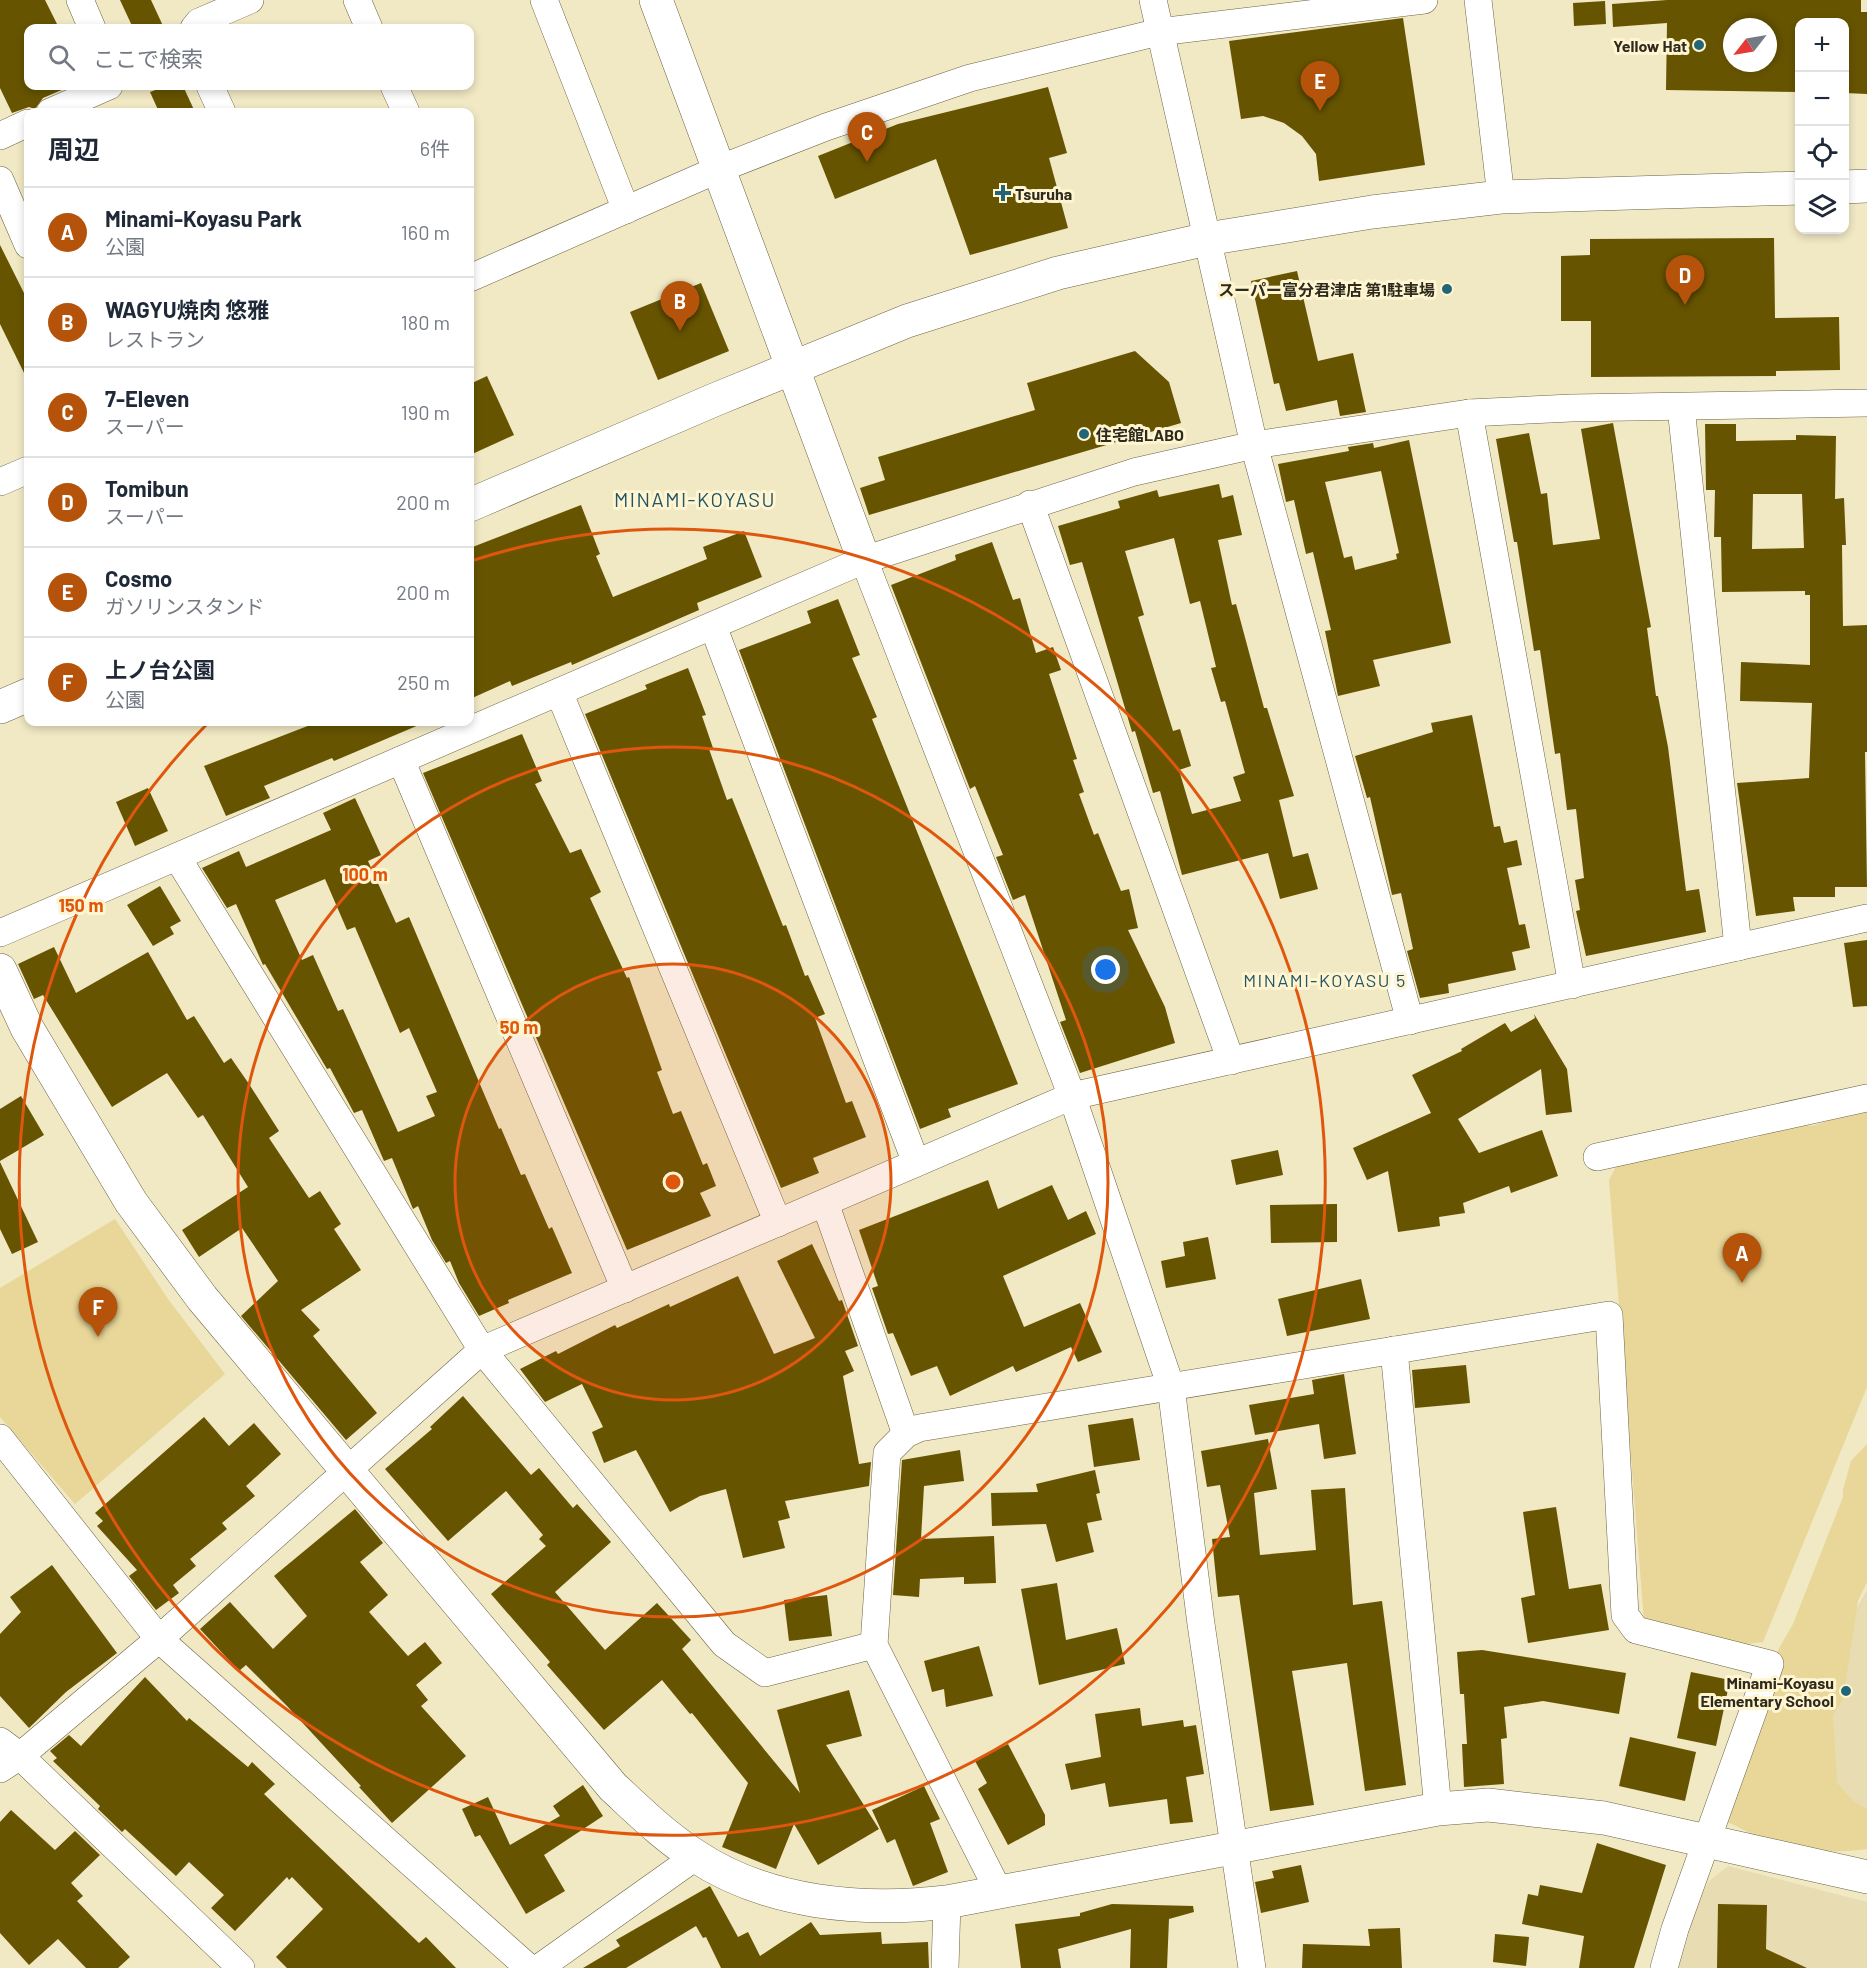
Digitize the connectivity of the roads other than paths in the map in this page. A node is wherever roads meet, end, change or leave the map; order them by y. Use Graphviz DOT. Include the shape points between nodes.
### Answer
graph roads {
  1 [pos="80,0"];
  2 [pos="250,0"];
  3 [pos="357,0"];
  4 [pos="544,0"];
  5 [pos="656,0"];
  6 [pos="1153,0"];
  7 [pos="1424,0"];
  8 [pos="1478,0"];
  9 [pos="1283,9"];
  10 [pos="90,24"];
  11 [pos="197,24"];
  12 [pos="367,24"];
  13 [pos="1158,32"];
  14 [pos="100,90"];
  15 [pos="212,90"];
  16 [pos="396,90"];
  17 [pos="59,108"];
  18 [pos="220,108"];
  19 [pos="404,108"];
  20 [pos="24,125"];
  21 [pos="0,136"];
  22 [pos="719,169"];
  23 [pos="0,180"];
  24 [pos="1867,186"];
  25 [pos="1849,187"];
  26 [pos="1795,188"];
  27 [pos="1501,197"];
  28 [pos="626,210"];
  29 [pos="24,236"];
  30 [pos="1207,239"];
  31 [pos="474,269"];
  32 [pos="793,368"];
  33 [pos="1867,403"];
  34 [pos="1681,407"];
  35 [pos="1469,413"];
  36 [pos="1254,445"];
  37 [pos="24,472"];
  38 [pos="0,482"];
  39 [pos="474,503"];
  40 [pos="1030,504"];
  41 [pos="864,560"];
  42 [pos="713,626"];
  43 [pos="559,692"];
  44 [pos="24,696"];
  45 [pos="0,707"];
  46 [pos="401,760"];
  47 [pos="177,857"];
  48 [pos="1867,918"];
  49 [pos="0,933"];
  50 [pos="1738,947"];
  51 [pos="0,970"];
  52 [pos="1572,985"];
  53 [pos="1410,1021"];
  54 [pos="1231,1061"];
  55 [pos="1072,1096"];
  56 [pos="1867,1098"];
  57 [pos="1598,1156"];
  58 [pos="916,1163"];
  59 [pos="825,1203"];
  60 [pos="778,1223"];
  61 [pos="625,1289"];
  62 [pos="482,1350"];
  63 [pos="1394,1350"];
  64 [pos="1171,1387"];
  65 [pos="906,1434"];
  66 [pos="0,1438"];
  67 [pos="348,1470"];
  68 [pos="159,1639"];
  69 [pos="874,1645"];
  70 [pos="7,1755"];
  71 [pos="1438,1809"];
  72 [pos="1707,1842"];
  73 [pos="1234,1846"];
  74 [pos="695,1857"];
  75 [pos="1867,1877"];
  76 [pos="999,1892"];
  77 [pos="947,1902"];
  78 [pos="543,1966"];
  79 [pos="241,1968"];
  80 [pos="945,1968"];
  81 [pos="1252,1968"];
  82 [pos="1664,1968"];
  1 -- 10 [label="street"];
  2 -- 11 [label="street"];
  3 -- 12 [label="street"];
  4 -- 28 [label="street"];
  5 -- 22 [label="street"];
  6 -- 13 [label="street"];
  7 -- 9 [label="street"];
  8 -- 27 [label="street"];
  9 -- 13 [label="street"];
  13 -- 22 [label="street" via="970,78 826,126"];
  13 -- 30 [label="street"];
  14 -- 17 [label="street"];
  15 -- 18 [label="street"];
  16 -- 19 [label="street"];
  20 -- 21 [label="street"];
  22 -- 28 [label="street"];
  22 -- 32 [label="street"];
  23 -- 29 [label="street"];
  24 -- 25 [label="street"];
  26 -- 27 [label="street"];
  27 -- 30 [label="street" via="1372,212"];
  28 -- 31 [label="street"];
  30 -- 32 [label="street" via="1058,273 908,321"];
  30 -- 36 [label="street"];
  32 -- 39 [label="street"];
  32 -- 41 [label="street"];
  33 -- 34 [label="street"];
  34 -- 35 [label="street"];
  34 -- 50 [label="street"];
  35 -- 36 [label="street"];
  35 -- 52 [label="street"];
  36 -- 40 [label="street" via="1134,472"];
  36 -- 53 [label="street"];
  37 -- 38 [label="street"];
  40 -- 41 [label="street"];
  40 -- 54 [label="street"];
  41 -- 42 [label="street"];
  41 -- 55 [label="street"];
  42 -- 43 [label="street"];
  42 -- 58 [label="street"];
  43 -- 46 [label="street"];
  43 -- 60 [label="street"];
  44 -- 45 [label="street"];
  46 -- 47 [label="street"];
  46 -- 61 [label="street"];
  47 -- 49 [label="street"];
  47 -- 62 [label="street"];
  48 -- 50 [label="street"];
  50 -- 52 [label="street"];
  51 -- 67 [label="street" via="27,1028 131,1202 202,1298"];
  52 -- 53 [label="street"];
  53 -- 54 [label="street"];
  54 -- 55 [label="street"];
  55 -- 58 [label="street"];
  55 -- 64 [label="street"];
  56 -- 57 [label="street"];
  58 -- 59 [label="street"];
  59 -- 60 [label="street"];
  59 -- 65 [label="street"];
  60 -- 61 [label="street"];
  61 -- 62 [label="street"];
  62 -- 67 [label="street"];
  62 -- 69 [label="street" via="724,1644 765,1673"];
  63 -- 64 [label="street"];
  63 -- 71 [label="street"];
  63 -- 72 [label="street" via="1609,1315 1625,1615 1636,1630 1770,1664"];
  64 -- 65 [label="street" via="919,1428"];
  64 -- 73 [label="street"];
  65 -- 69 [label="street" via="887,1453"];
  66 -- 68 [label="street"];
  67 -- 68 [label="street"];
  67 -- 74 [label="street" via="613,1787 654,1827"];
  68 -- 70 [label="street"];
  68 -- 78 [label="street"];
  69 -- 76 [label="street"];
  70 -- 79 [label="street"];
  71 -- 72 [label="street" via="1488,1805 1548,1811 1604,1818"];
  71 -- 73 [label="street"];
  72 -- 75 [label="street"];
  72 -- 82 [label="street"];
  73 -- 76 [label="street"];
  73 -- 81 [label="street"];
  74 -- 77 [label="street" via="747,1883 797,1897 858,1906"];
  74 -- 78 [label="street"];
  76 -- 77 [label="street"];
  77 -- 80 [label="street"];
}
